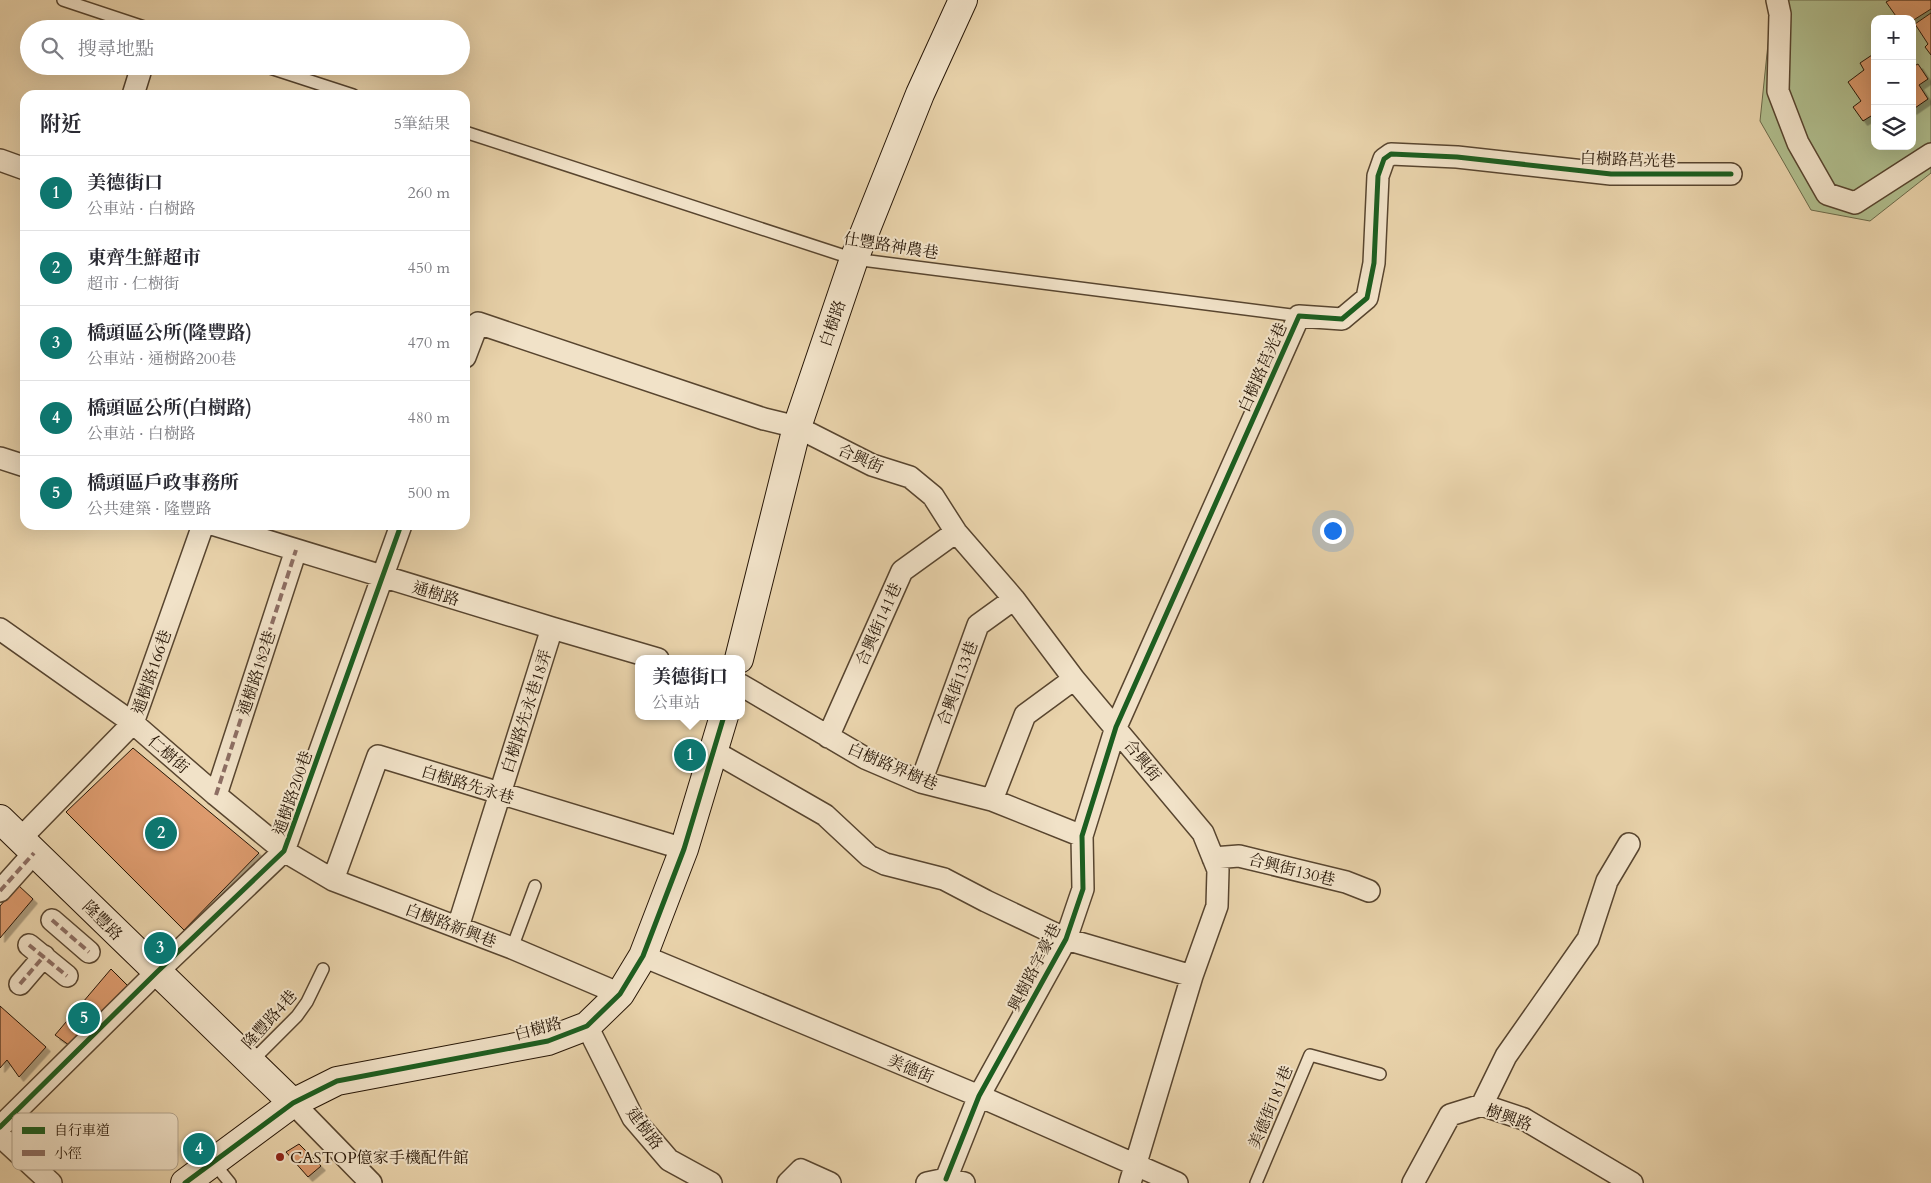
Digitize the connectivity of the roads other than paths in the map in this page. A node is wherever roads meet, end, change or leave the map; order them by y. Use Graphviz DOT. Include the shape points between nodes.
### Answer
graph roads {
  1 [pos="63,0"];
  2 [pos="963,0"];
  3 [pos="1778,0"];
  4 [pos="123,20"];
  5 [pos="139,75"];
  6 [pos="291,75"];
  7 [pos="135,90"];
  8 [pos="337,90"];
  9 [pos="470,134"];
  10 [pos="1931,154"];
  11 [pos="0,160"];
  12 [pos="20,166"];
  13 [pos="1731,174"];
  14 [pos="854,259"];
  15 [pos="1298,316"];
  16 [pos="470,344"];
  17 [pos="797,427"];
  18 [pos="201,530"];
  19 [pos="231,530"];
  20 [pos="399,530"];
  21 [pos="956,532"];
  22 [pos="296,550"];
  23 [pos="382,577"];
  24 [pos="1014,599"];
  25 [pos="552,628"];
  26 [pos="0,629"];
  27 [pos="644,655"];
  28 [pos="740,655"];
  29 [pos="1074,679"];
  30 [pos="745,687"];
  31 [pos="723,720"];
  32 [pos="133,723"];
  33 [pos="1116,727"];
  34 [pos="828,737"];
  35 [pos="714,752"];
  36 [pos="921,782"];
  37 [pos="500,794"];
  38 [pos="216,795"];
  39 [pos="992,800"];
  40 [pos="0,819"];
  41 [pos="1082,836"];
  42 [pos="1629,844"];
  43 [pos="27,846"];
  44 [pos="684,849"];
  45 [pos="284,852"];
  46 [pos="1213,858"];
  47 [pos="333,880"];
  48 [pos="536,886"];
  49 [pos="0,891"];
  50 [pos="1369,891"];
  51 [pos="52,920"];
  52 [pos="458,927"];
  53 [pos="1066,939"];
  54 [pos="512,948"];
  55 [pos="89,952"];
  56 [pos="643,956"];
  57 [pos="323,969"];
  58 [pos="157,972"];
  59 [pos="67,976"];
  60 [pos="1192,976"];
  61 [pos="20,984"];
  62 [pos="620,994"];
  63 [pos="587,1026"];
  64 [pos="251,1062"];
  65 [pos="1380,1074"];
  66 [pos="979,1096"];
  67 [pos="293,1103"];
  68 [pos="1482,1105"];
  69 [pos="14,1113"];
  70 [pos="12,1115"];
  71 [pos="0,1127"];
  72 [pos="0,1136"];
  73 [pos="12,1147"];
  74 [pos="37,1170"];
  75 [pos="221,1173"];
  76 [pos="1133,1174"];
  77 [pos="946,1182"];
  78 [pos="51,1183"];
  79 [pos="185,1183"];
  80 [pos="371,1183"];
  81 [pos="711,1183"];
  82 [pos="788,1183"];
  83 [pos="830,1183"];
  84 [pos="1177,1183"];
  85 [pos="1256,1183"];
  86 [pos="1413,1183"];
  87 [pos="1632,1183"];
  1 -- 4 [label="lane"];
  2 -- 14 [label="street, 白樹路" via="920,94"];
  3 -- 10 [label="street" via="1778,91 1798,143 1828,194 1855,203"];
  5 -- 7 [label="street"];
  6 -- 8 [label="lane"];
  9 -- 14 [label="lane, 仕豐路神農巷"];
  11 -- 12 [label="street"];
  13 -- 15 [label="street, 白樹路莒光巷" via="1611,174 1456,157 1391,154 1384,159 1378,176 1374,263 1367,298 1342,319"];
  14 -- 15 [label="lane, 仕豐路神農巷"];
  14 -- 17 [label="street, 白樹路"];
  15 -- 33 [label="street, 白樹路莒光巷"];
  16 -- 17 [label="street, 合興街" via="478,323 764,419"];
  17 -- 21 [label="street, 合興街" via="872,465 910,477 933,496"];
  17 -- 28 [label="street, 白樹路"];
  18 -- 32 [label="street, 通樹路166巷"];
  19 -- 22 [label="street, 通樹路"];
  20 -- 23 [label="street, 通樹路200巷"];
  21 -- 24 [label="street, 合興街"];
  21 -- 34 [label="street, 合興街141巷" via="902,571"];
  22 -- 23 [label="street, 通樹路"];
  22 -- 38 [label="street, 通樹路182巷"];
  23 -- 25 [label="street, 通樹路"];
  23 -- 45 [label="street, 通樹路200巷"];
  24 -- 29 [label="street, 合興街"];
  24 -- 36 [label="street, 合興街133巷" via="978,625"];
  25 -- 27 [label="street, 通樹路"];
  25 -- 37 [label="street, 白樹路先永巷18弄"];
  26 -- 32 [label="street, 仁樹街"];
  29 -- 33 [label="street, 合興街"];
  29 -- 39 [label="street" via="1025,715"];
  30 -- 34 [label="street, 白樹路界樹巷"];
  31 -- 35 [label="street, 白樹路"];
  32 -- 38 [label="street, 仁樹街"];
  32 -- 43 [label="street, 通樹路166巷"];
  33 -- 41 [label="street, 興樹路字豪巷"];
  33 -- 46 [label="street, 合興街" via="1203,834"];
  34 -- 36 [label="street, 白樹路界樹巷" via="865,758"];
  35 -- 44 [label="street, 白樹路"];
  35 -- 53 [label="street" via="825,815 869,856 886,864 944,878"];
  36 -- 39 [label="street, 白樹路界樹巷"];
  37 -- 44 [label="street, 白樹路先永巷"];
  37 -- 47 [label="street, 白樹路先永巷" via="378,756"];
  37 -- 52 [label="street, 白樹路先永巷18弄"];
  38 -- 45 [label="street, 仁樹街"];
  39 -- 41 [label="street, 白樹路界樹巷"];
  40 -- 43 [label="street, 隆豐路"];
  41 -- 53 [label="street, 興樹路字豪巷" via="1083,889"];
  42 -- 68 [label="street" via="1607,881 1588,939 1506,1056"];
  43 -- 49 [label="street, 通樹路166巷"];
  43 -- 58 [label="street, 隆豐路"];
  44 -- 56 [label="street, 白樹路"];
  45 -- 47 [label="street, 白樹路新興巷"];
  45 -- 58 [label="street, 通樹路200巷"];
  46 -- 50 [label="street, 合興街130巷" via="1239,856 1346,882"];
  46 -- 60 [label="street, 合興街" via="1218,870 1217,906"];
  47 -- 52 [label="street, 白樹路新興巷"];
  48 -- 54 [label="lane"];
  51 -- 55 [label="street"];
  52 -- 54 [label="street, 白樹路新興巷"];
  53 -- 60 [label="street"];
  53 -- 66 [label="street, 興樹路字豪巷"];
  54 -- 62 [label="street, 白樹路新興巷"];
  56 -- 62 [label="street, 白樹路"];
  56 -- 66 [label="street, 美德街"];
  57 -- 64 [label="lane, 隆豐路4巷" via="308,1002"];
  58 -- 64 [label="street, 隆豐路"];
  58 -- 69 [label="street, 通樹路200巷"];
  59 -- 61 [label="street" via="37,951"];
  60 -- 76 [label="street, 合興街"];
  62 -- 63 [label="street, 白樹路"];
  63 -- 67 [label="street, 白樹路" via="548,1041 337,1080"];
  63 -- 81 [label="street, 建樹路" via="633,1118 669,1160"];
  64 -- 67 [label="street, 隆豐路"];
  65 -- 85 [label="lane, 美德街181巷" via="1310,1055"];
  66 -- 76 [label="street, 美德街"];
  66 -- 77 [label="street, 興樹路字豪巷"];
  67 -- 75 [label="street, 白樹路"];
  67 -- 80 [label="street"];
  68 -- 86 [label="street, 樹興路" via="1450,1115"];
  68 -- 87 [label="street, 樹興路" via="1524,1119"];
  70 -- 71 [label="street, 通樹路200巷"];
  72 -- 73 [label="street"];
  74 -- 78 [label="street"];
  75 -- 79 [label="street, 白樹路"];
  76 -- 84 [label="street, 美德街"];
  82 -- 83 [label="street" via="801,1170"];
}
